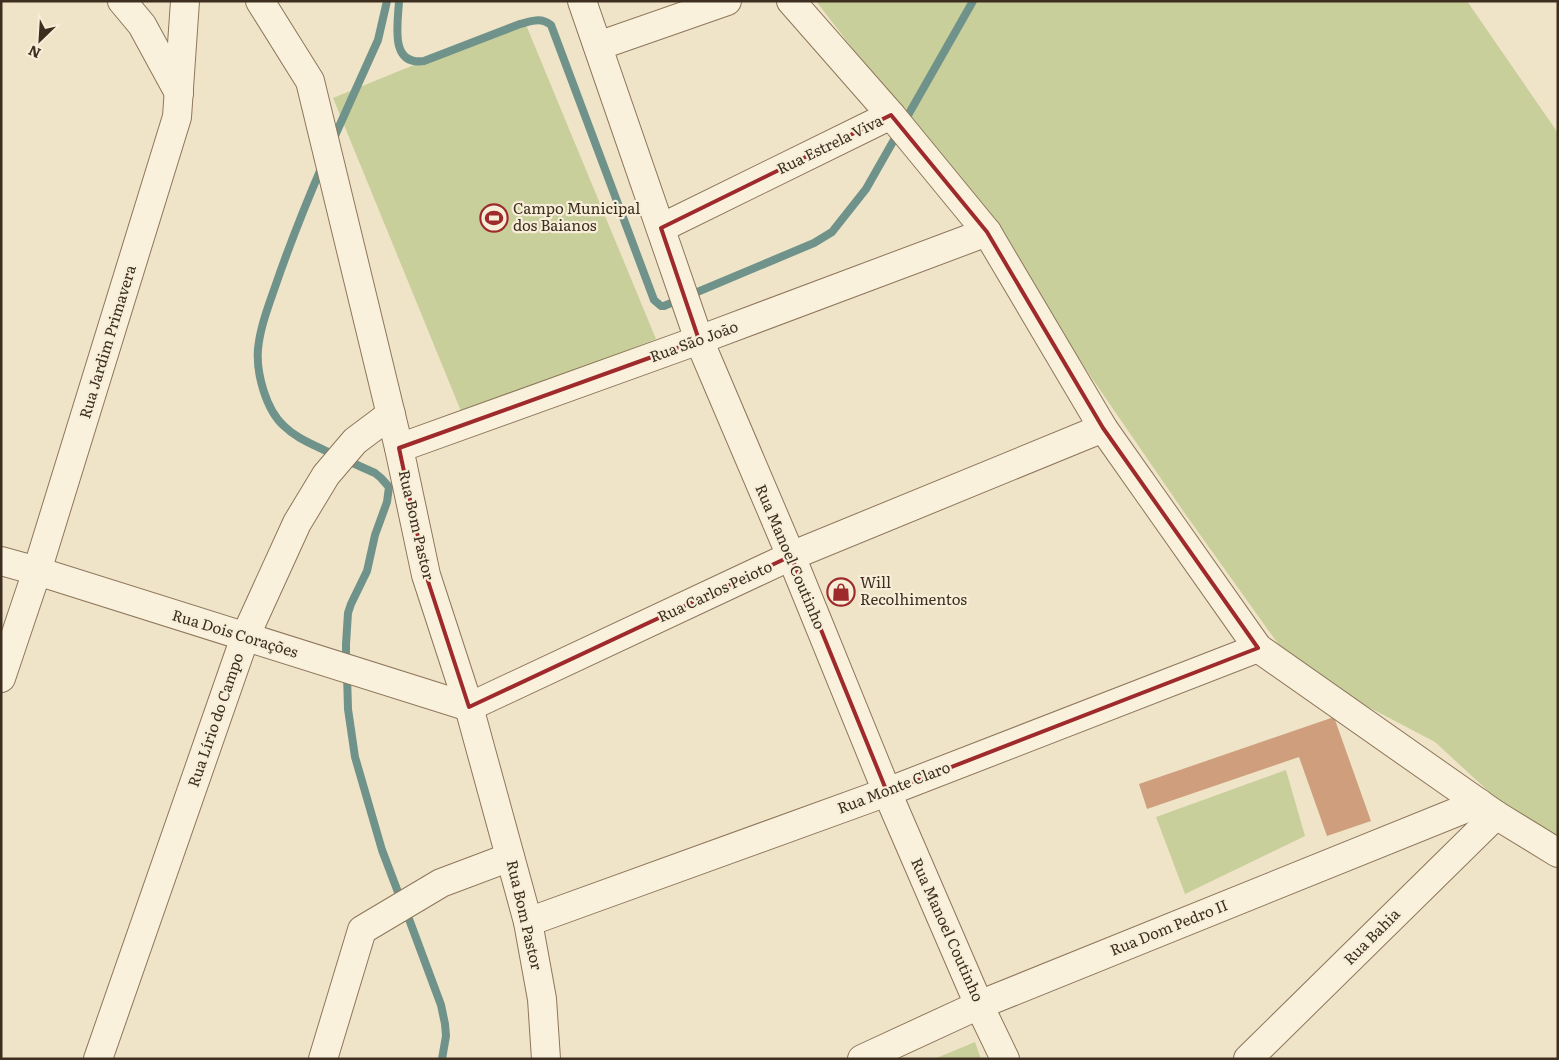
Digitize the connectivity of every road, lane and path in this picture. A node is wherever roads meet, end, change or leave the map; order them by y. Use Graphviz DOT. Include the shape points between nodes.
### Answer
graph roads {
  1 [pos="122,1"];
  2 [pos="185,1"];
  3 [pos="260,1"];
  4 [pos="582,1"];
  5 [pos="727,1"];
  6 [pos="791,1"];
  7 [pos="598,46"];
  8 [pos="179,93"];
  9 [pos="891,115"];
  10 [pos="661,228"];
  11 [pos="988,232"];
  12 [pos="699,340"];
  13 [pos="391,414"];
  14 [pos="1103,428"];
  15 [pos="399,448"];
  16 [pos="791,556"];
  17 [pos="1,561"];
  18 [pos="37,571"];
  19 [pos="244,636"];
  20 [pos="1258,648"];
  21 [pos="1,678"];
  22 [pos="469,707"];
  23 [pos="886,792"];
  24 [pos="1487,809"];
  25 [pos="1558,854"];
  26 [pos="510,857"];
  27 [pos="528,922"];
  28 [pos="979,1005"];
  29 [pos="98,1059"];
  30 [pos="323,1059"];
  31 [pos="546,1059"];
  32 [pos="862,1059"];
  33 [pos="1005,1059"];
  34 [pos="1248,1059"];
  1 -- 8 [label="street" via="142,25"];
  2 -- 8 [label="street, Rua Jardim Primavera"];
  3 -- 13 [label="street, Rua Bom Pastor" via="310,81"];
  4 -- 7 [label="street, Rua Manoel Coutinho"];
  5 -- 7 [label="street"];
  6 -- 9 [label="street, Rua Estrela Viva"];
  7 -- 10 [label="street, Rua Manoel Coutinho"];
  8 -- 18 [label="street, Rua Jardim Primavera" via="177,118"];
  9 -- 10 [label="street, Rua Estrela Viva"];
  9 -- 11 [label="street"];
  10 -- 12 [label="street, Rua Manoel Coutinho"];
  11 -- 12 [label="street, Rua São João"];
  11 -- 14 [label="street"];
  12 -- 15 [label="street, Rua São João"];
  12 -- 16 [label="street, Rua Manoel Coutinho"];
  13 -- 15 [label="street, Rua Bom Pastor"];
  13 -- 19 [label="street, Rua Lírio do Campo" via="355,440 326,475 297,524"];
  14 -- 16 [label="street, Rua Carlos Peioto"];
  14 -- 20 [label="street"];
  15 -- 22 [label="street, Rua Bom Pastor" via="426,576"];
  16 -- 22 [label="street, Rua Carlos Peioto"];
  16 -- 23 [label="street, Rua Manoel Coutinho"];
  17 -- 18 [label="street, Rua Dois Corações"];
  18 -- 19 [label="street, Rua Dois Corações"];
  18 -- 21 [label="street, Rua Jardim Primavera"];
  19 -- 22 [label="street, Rua Dois Corações"];
  19 -- 29 [label="street, Rua Lírio do Campo"];
  20 -- 23 [label="street, Rua Monte Claro"];
  20 -- 24 [label="street"];
  22 -- 26 [label="street, Rua Bom Pastor"];
  23 -- 27 [label="street, Rua Monte Claro"];
  23 -- 28 [label="street, Rua Manoel Coutinho"];
  24 -- 25 [label="street"];
  24 -- 28 [label="street, Rua Dom Pedro II"];
  24 -- 34 [label="street, Rua Bahia"];
  26 -- 27 [label="street, Rua Bom Pastor"];
  26 -- 30 [label="street" via="441,883 362,930"];
  27 -- 31 [label="street, Rua Bom Pastor" via="542,999"];
  28 -- 32 [label="street, Rua Dom Pedro II"];
  28 -- 33 [label="street, Rua Manoel Coutinho"];
}
